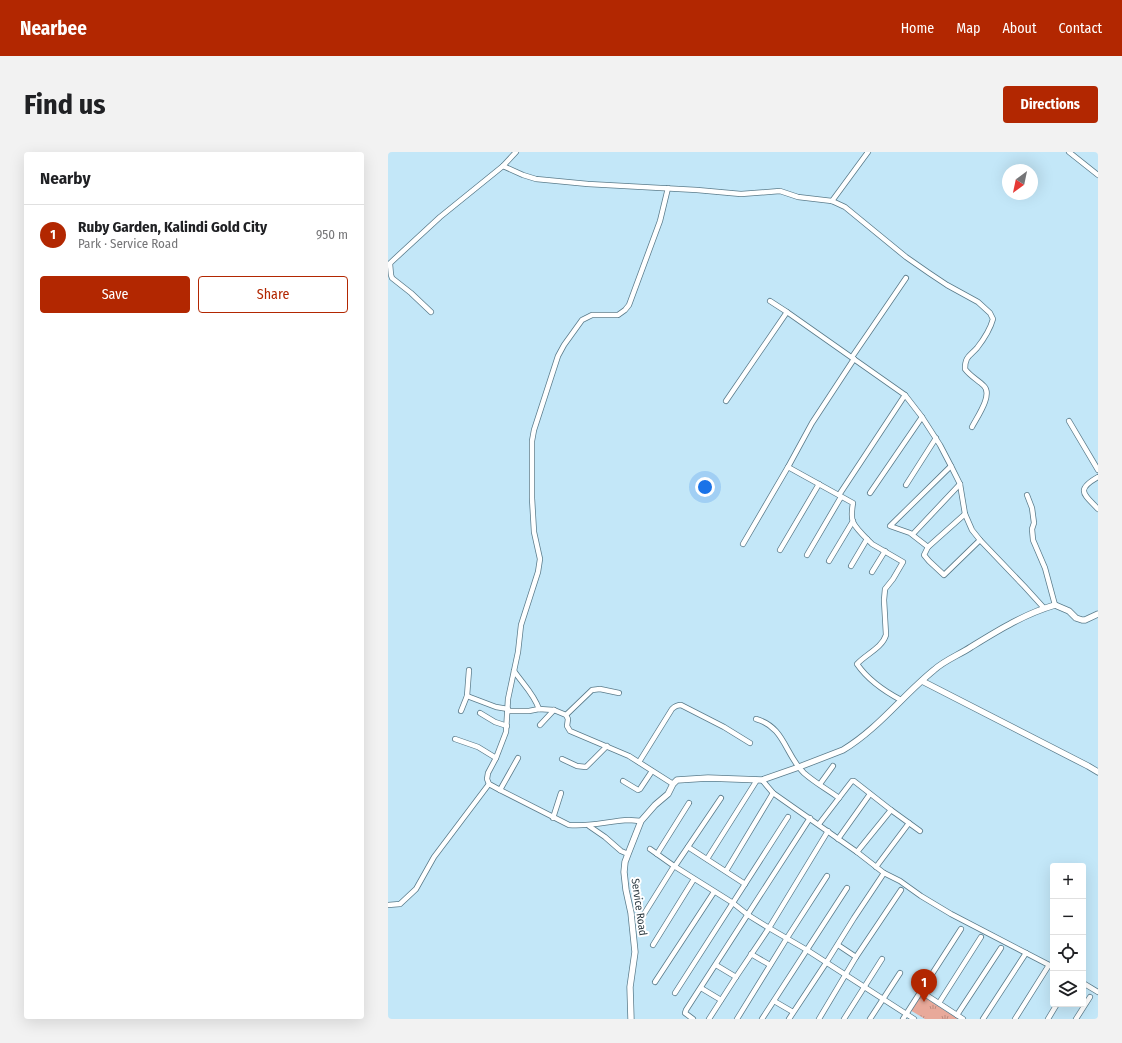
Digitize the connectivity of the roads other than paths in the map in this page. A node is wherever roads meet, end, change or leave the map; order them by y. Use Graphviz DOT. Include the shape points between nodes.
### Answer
graph roads {
  1 [pos="516,152"];
  2 [pos="868,152"];
  3 [pos="1068,152"];
  4 [pos="503,166"];
  5 [pos="1098,175"];
  6 [pos="668,188"];
  7 [pos="832,201"];
  8 [pos="389,265"];
  9 [pos="906,278"];
  10 [pos="770,302"];
  11 [pos="431,312"];
  12 [pos="787,312"];
  13 [pos="853,358"];
  14 [pos="905,395"];
  15 [pos="726,401"];
  16 [pos="922,417"];
  17 [pos="1069,421"];
  18 [pos="972,427"];
  19 [pos="936,438"];
  20 [pos="951,466"];
  21 [pos="788,467"];
  22 [pos="1098,470"];
  23 [pos="1098,477"];
  24 [pos="819,484"];
  25 [pos="960,484"];
  26 [pos="906,485"];
  27 [pos="870,493"];
  28 [pos="1027,494"];
  29 [pos="840,496"];
  30 [pos="1098,509"];
  31 [pos="965,514"];
  32 [pos="853,521"];
  33 [pos="913,534"];
  34 [pos="867,539"];
  35 [pos="980,540"];
  36 [pos="743,544"];
  37 [pos="928,547"];
  38 [pos="780,550"];
  39 [pos="884,551"];
  40 [pos="807,555"];
  41 [pos="829,561"];
  42 [pos="851,566"];
  43 [pos="872,572"];
  44 [pos="1055,605"];
  45 [pos="1044,608"];
  46 [pos="1098,614"];
  47 [pos="469,670"];
  48 [pos="514,671"];
  49 [pos="922,680"];
  50 [pos="619,693"];
  51 [pos="467,696"];
  52 [pos="901,700"];
  53 [pos="539,709"];
  54 [pos="508,710"];
  55 [pos="554,710"];
  56 [pos="461,711"];
  57 [pos="480,713"];
  58 [pos="566,715"];
  59 [pos="756,719"];
  60 [pos="540,725"];
  61 [pos="507,726"];
  62 [pos="455,739"];
  63 [pos="750,743"];
  64 [pos="607,746"];
  65 [pos="496,758"];
  66 [pos="518,758"];
  67 [pos="562,760"];
  68 [pos="639,762"];
  69 [pos="833,766"];
  70 [pos="799,767"];
  71 [pos="652,771"];
  72 [pos="1098,772"];
  73 [pos="760,780"];
  74 [pos="623,781"];
  75 [pos="489,784"];
  76 [pos="673,784"];
  77 [pos="820,784"];
  78 [pos="500,790"];
  79 [pos="561,793"];
  80 [pos="773,793"];
  81 [pos="870,794"];
  82 [pos="721,798"];
  83 [pos="839,798"];
  84 [pos="689,803"];
  85 [pos="890,810"];
  86 [pos="788,817"];
  87 [pos="553,818"];
  88 [pos="810,818"];
  89 [pos="641,821"];
  90 [pos="909,823"];
  91 [pos="819,824"];
  92 [pos="589,825"];
  93 [pos="828,831"];
  94 [pos="920,831"];
  95 [pos="838,838"];
  96 [pos="688,847"];
  97 [pos="650,848"];
  98 [pos="857,852"];
  99 [pos="628,854"];
  100 [pos="657,854"];
  101 [pos="707,859"];
  102 [pos="674,866"];
  103 [pos="876,867"];
  104 [pos="726,871"];
  105 [pos="884,873"];
  106 [pos="826,876"];
  107 [pos="694,879"];
  108 [pos="746,884"];
  109 [pos="847,888"];
  110 [pos="900,890"];
  111 [pos="714,892"];
  112 [pos="733,903"];
  113 [pos="388,905"];
  114 [pos="644,914"];
  115 [pos="748,915"];
  116 [pos="769,928"];
  117 [pos="960,928"];
  118 [pos="981,937"];
  119 [pos="787,938"];
  120 [pos="653,945"];
  121 [pos="838,945"];
  122 [pos="1001,948"];
  123 [pos="807,950"];
  124 [pos="1026,952"];
  125 [pos="751,954"];
  126 [pos="856,957"];
  127 [pos="882,959"];
  128 [pos="826,963"];
  129 [pos="716,965"];
  130 [pos="770,965"];
  131 [pos="1050,965"];
  132 [pos="1050,967"];
  133 [pos="900,973"];
  134 [pos="844,975"];
  135 [pos="736,977"];
  136 [pos="655,982"];
  137 [pos="1086,985"];
  138 [pos="701,988"];
  139 [pos="864,988"];
  140 [pos="920,991"];
  141 [pos="1098,992"];
  142 [pos="675,993"];
  143 [pos="1090,997"];
  144 [pos="883,999"];
  145 [pos="721,1000"];
  146 [pos="774,1000"];
  147 [pos="939,1003"];
  148 [pos="1055,1007"];
  149 [pos="793,1012"];
  150 [pos="906,1014"];
  151 [pos="957,1015"];
  152 [pos="690,1018"];
  153 [pos="631,1019"];
  154 [pos="709,1019"];
  155 [pos="737,1019"];
  156 [pos="762,1019"];
  157 [pos="789,1019"];
  158 [pos="819,1019"];
  159 [pos="844,1019"];
  160 [pos="870,1019"];
  161 [pos="903,1019"];
  162 [pos="914,1019"];
  163 [pos="963,1019"];
  164 [pos="983,1019"];
  165 [pos="1015,1019"];
  166 [pos="1048,1019"];
  167 [pos="1076,1019"];
  1 -- 4 [label="street"];
  2 -- 7 [label="street"];
  3 -- 5 [label="street"];
  4 -- 6 [label="street" via="536,179"];
  4 -- 8 [label="street" via="440,217"];
  6 -- 7 [label="street" via="740,194 780,191 798,197"];
  6 -- 48 [label="street" via="660,221 629,306 618,315 592,315 582,320 558,356 547,388 532,441 534,532 540,559 522,625"];
  7 -- 18 [label="street" via="845,207 906,257 947,285 978,302 990,314 993,319 989,331 965,362 968,374 987,390 986,399"];
  8 -- 11 [label="street" via="392,278"];
  9 -- 13 [label="street"];
  10 -- 12 [label="street"];
  12 -- 13 [label="street"];
  12 -- 15 [label="street"];
  13 -- 14 [label="street"];
  13 -- 21 [label="street"];
  14 -- 16 [label="street"];
  14 -- 29 [label="street"];
  16 -- 19 [label="street"];
  16 -- 27 [label="street"];
  17 -- 22 [label="street"];
  19 -- 20 [label="street"];
  19 -- 26 [label="street"];
  20 -- 25 [label="street"];
  20 -- 33 [label="street" via="890,526"];
  21 -- 24 [label="street"];
  21 -- 36 [label="street"];
  23 -- 30 [label="street" via="1087,483 1084,490 1085,495"];
  24 -- 29 [label="street"];
  24 -- 38 [label="street"];
  25 -- 31 [label="street"];
  25 -- 33 [label="street"];
  28 -- 44 [label="street" via="1034,523 1033,540 1045,568"];
  29 -- 32 [label="street" via="853,503"];
  29 -- 40 [label="street"];
  31 -- 35 [label="street"];
  31 -- 37 [label="street"];
  32 -- 34 [label="street"];
  32 -- 41 [label="street"];
  33 -- 37 [label="street"];
  34 -- 39 [label="street"];
  34 -- 42 [label="street"];
  35 -- 37 [label="street" via="944,575 924,556"];
  35 -- 45 [label="street"];
  39 -- 43 [label="street"];
  39 -- 52 [label="street" via="903,562 885,589 886,636 884,641 857,664 874,683"];
  44 -- 45 [label="street"];
  44 -- 46 [label="street" via="1082,620"];
  45 -- 49 [label="street" via="1015,621 950,659"];
  47 -- 51 [label="street"];
  48 -- 53 [label="street"];
  48 -- 54 [label="street"];
  49 -- 52 [label="street"];
  49 -- 72 [label="street"];
  50 -- 58 [label="street" via="592,690"];
  51 -- 54 [label="street"];
  51 -- 56 [label="street"];
  52 -- 70 [label="street" via="876,726 843,750"];
  53 -- 54 [label="street"];
  53 -- 55 [label="street"];
  54 -- 61 [label="street"];
  55 -- 58 [label="street"];
  55 -- 60 [label="street"];
  57 -- 61 [label="street"];
  58 -- 64 [label="street" via="570,731"];
  59 -- 70 [label="street" via="769,724 776,731"];
  61 -- 65 [label="street"];
  62 -- 65 [label="street" via="478,747"];
  63 -- 68 [label="street" via="678,705 672,709"];
  64 -- 67 [label="street" via="586,767"];
  64 -- 68 [label="street"];
  65 -- 75 [label="street" via="488,773"];
  66 -- 78 [label="street"];
  68 -- 71 [label="street"];
  69 -- 77 [label="street"];
  70 -- 73 [label="street"];
  70 -- 77 [label="street"];
  71 -- 74 [label="street" via="638,790"];
  71 -- 76 [label="street"];
  73 -- 76 [label="street" via="701,778 681,779"];
  73 -- 80 [label="street"];
  73 -- 101 [label="street"];
  75 -- 78 [label="street"];
  75 -- 113 [label="street" via="434,857 416,889 400,904"];
  76 -- 89 [label="street, Service Road" via="668,794"];
  77 -- 83 [label="street"];
  78 -- 87 [label="street"];
  79 -- 87 [label="street"];
  80 -- 88 [label="street"];
  80 -- 104 [label="street"];
  81 -- 83 [label="street" via="852,781"];
  81 -- 85 [label="street"];
  81 -- 95 [label="street"];
  82 -- 96 [label="street"];
  83 -- 91 [label="street"];
  84 -- 100 [label="street"];
  85 -- 90 [label="street"];
  85 -- 98 [label="street"];
  86 -- 108 [label="street"];
  87 -- 92 [label="street" via="569,825"];
  88 -- 91 [label="street"];
  88 -- 115 [label="street"];
  89 -- 92 [label="street"];
  89 -- 99 [label="street, Service Road"];
  90 -- 94 [label="street"];
  90 -- 103 [label="street"];
  91 -- 93 [label="street"];
  92 -- 99 [label="street"];
  93 -- 95 [label="street"];
  93 -- 116 [label="street"];
  95 -- 98 [label="street"];
  96 -- 101 [label="street"];
  96 -- 102 [label="street"];
  97 -- 100 [label="street"];
  98 -- 103 [label="street"];
  99 -- 153 [label="street, Service Road" via="625,878 632,913 635,952 630,987"];
  100 -- 102 [label="street"];
  101 -- 104 [label="street"];
  102 -- 107 [label="street"];
  102 -- 114 [label="street"];
  103 -- 105 [label="street"];
  104 -- 108 [label="street"];
  105 -- 121 [label="street"];
  105 -- 124 [label="street" via="951,914"];
  106 -- 119 [label="street"];
  107 -- 111 [label="street"];
  107 -- 120 [label="street"];
  108 -- 112 [label="street"];
  109 -- 123 [label="street"];
  110 -- 126 [label="street"];
  111 -- 112 [label="street"];
  111 -- 136 [label="street"];
  112 -- 115 [label="street"];
  112 -- 142 [label="street"];
  115 -- 116 [label="street"];
  115 -- 129 [label="street"];
  116 -- 119 [label="street"];
  116 -- 125 [label="street"];
  117 -- 140 [label="street"];
  118 -- 147 [label="street"];
  119 -- 123 [label="street"];
  119 -- 130 [label="street"];
  121 -- 126 [label="street"];
  121 -- 128 [label="street"];
  122 -- 151 [label="street"];
  123 -- 128 [label="street"];
  123 -- 146 [label="street"];
  124 -- 131 [label="street"];
  124 -- 164 [label="street"];
  125 -- 130 [label="street"];
  125 -- 135 [label="street"];
  126 -- 134 [label="street"];
  127 -- 139 [label="street"];
  128 -- 134 [label="street"];
  128 -- 149 [label="street"];
  129 -- 135 [label="street"];
  129 -- 138 [label="street"];
  130 -- 155 [label="street"];
  132 -- 165 [label="street"];
  133 -- 144 [label="street"];
  134 -- 139 [label="street"];
  134 -- 158 [label="street"];
  135 -- 145 [label="street"];
  137 -- 141 [label="street"];
  138 -- 145 [label="street"];
  138 -- 152 [label="street" via="686,1010 685,1013"];
  139 -- 144 [label="street"];
  139 -- 159 [label="street"];
  140 -- 147 [label="street"];
  140 -- 150 [label="street"];
  143 -- 167 [label="street"];
  144 -- 150 [label="street"];
  144 -- 160 [label="street"];
  145 -- 154 [label="street"];
  146 -- 149 [label="street"];
  146 -- 156 [label="street"];
  147 -- 151 [label="street"];
  148 -- 166 [label="street"];
  149 -- 157 [label="street"];
  150 -- 161 [label="street"];
  150 -- 162 [label="street"];
  151 -- 163 [label="street"];
}
